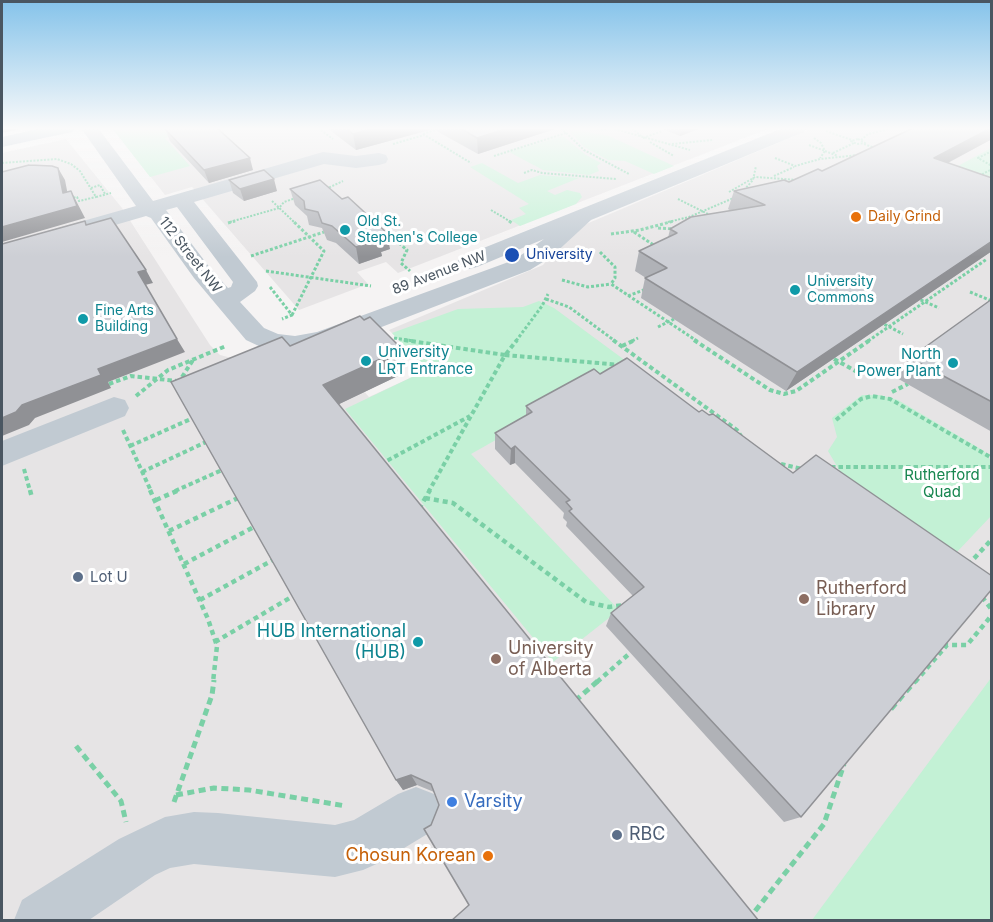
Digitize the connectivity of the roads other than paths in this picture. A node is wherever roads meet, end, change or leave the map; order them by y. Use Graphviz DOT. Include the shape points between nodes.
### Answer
graph roads {
  1 [pos="121,171"];
  2 [pos="277,171"];
  3 [pos="708,171"];
  4 [pos="188,196"];
  5 [pos="148,208"];
  6 [pos="584,215"];
  7 [pos="2,251"];
  8 [pos="225,300"];
  9 [pos="254,332"];
  10 [pos="111,396"];
  11 [pos="12,460"];
  12 [pos="416,812"];
  13 [pos="42,921"];
  1 -- 5 [label="street, 112 Street NW"];
  2 -- 4 [label="street"];
  3 -- 6 [label="street, 89 Avenue NW"];
  4 -- 5 [label="street"];
  4 -- 8 [label="street" via="245,282 240,292"];
  5 -- 7 [label="street"];
  5 -- 8 [label="street, 112 Street NW" via="158,214"];
  6 -- 9 [label="street, 89 Avenue NW" via="395,290"];
  6 -- 9 [label="street" via="528,262 322,340 296,345 273,342"];
  8 -- 9 [label="street, 112 Street NW"];
  10 -- 11 [label="street"];
  12 -- 13 [label="street" via="363,844 335,851 194,838 151,850"];
}
